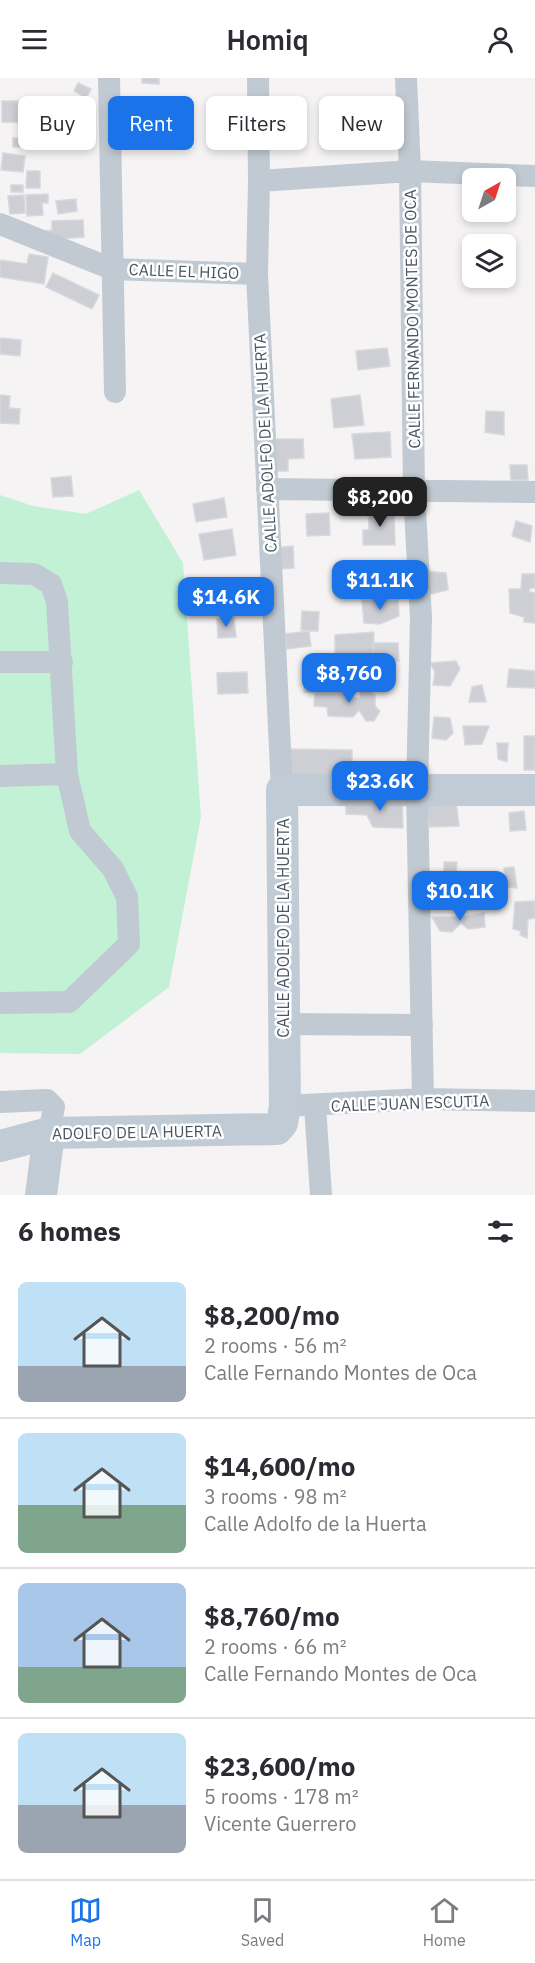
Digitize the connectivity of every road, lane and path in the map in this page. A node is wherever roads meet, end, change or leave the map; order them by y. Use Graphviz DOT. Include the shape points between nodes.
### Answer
graph roads {
  1 [pos="109,78"];
  2 [pos="258,78"];
  3 [pos="406,78"];
  4 [pos="410,171"];
  5 [pos="535,176"];
  6 [pos="259,181"];
  7 [pos="0,224"];
  8 [pos="112,268"];
  9 [pos="257,274"];
  10 [pos="114,392"];
  11 [pos="267,489"];
  12 [pos="414,492"];
  13 [pos="535,492"];
  14 [pos="0,573"];
  15 [pos="0,662"];
  16 [pos="62,662"];
  17 [pos="68,774"];
  18 [pos="0,776"];
  19 [pos="282,790"];
  20 [pos="417,790"];
  21 [pos="535,790"];
  22 [pos="0,1003"];
  23 [pos="284,1024"];
  24 [pos="422,1025"];
  25 [pos="423,1099"];
  26 [pos="535,1101"];
  27 [pos="0,1102"];
  28 [pos="315,1106"];
  29 [pos="280,1117"];
  30 [pos="49,1133"];
  31 [pos="0,1146"];
  32 [pos="40,1195"];
  33 [pos="321,1195"];
  1 -- 8 [label="street"];
  2 -- 6 [label="street, CALLE ADOLFO DE LA HUERTA"];
  3 -- 4 [label="street, CALLE FERNANDO MONTES DE OCA"];
  4 -- 5 [label="street"];
  4 -- 6 [label="street"];
  4 -- 12 [label="street, CALLE FERNANDO MONTES DE OCA"];
  6 -- 9 [label="street, CALLE ADOLFO DE LA HUERTA"];
  7 -- 8 [label="street, CALLE EL HIGO"];
  8 -- 9 [label="street, CALLE EL HIGO"];
  8 -- 10 [label="street"];
  9 -- 11 [label="street, CALLE ADOLFO DE LA HUERTA"];
  11 -- 12 [label="street"];
  11 -- 19 [label="street, CALLE ADOLFO DE LA HUERTA"];
  12 -- 13 [label="street"];
  12 -- 20 [label="street, CALLE FERNANDO MONTES DE OCA" via="421,618"];
  14 -- 16 [label="street" via="34,574 51,584 57,602"];
  15 -- 16 [label="street"];
  16 -- 17 [label="street"];
  17 -- 18 [label="street"];
  17 -- 22 [label="street" via="80,831 113,869 127,897 129,944 69,1002"];
  19 -- 20 [label="street"];
  19 -- 23 [label="street, CALLE ADOLFO DE LA HUERTA"];
  20 -- 21 [label="street"];
  20 -- 24 [label="street, CALLE FERNANDO MONTES DE OCA"];
  23 -- 24 [label="street"];
  23 -- 29 [label="street, CALLE ADOLFO DE LA HUERTA"];
  24 -- 25 [label="street, CALLE FERNANDO MONTES DE OCA"];
  25 -- 26 [label="street, CALLE JUAN ESCUTIA"];
  25 -- 28 [label="street, CALLE JUAN ESCUTIA"];
  27 -- 30 [label="street" via="47,1100 54,1107"];
  28 -- 29 [label="street, CALLE JUAN ESCUTIA"];
  28 -- 33 [label="street"];
  29 -- 30 [label="street, ADOLFO DE LA HUERTA"];
  30 -- 31 [label="street, ADOLFO DE LA HUERTA"];
  30 -- 32 [label="street"];
}
